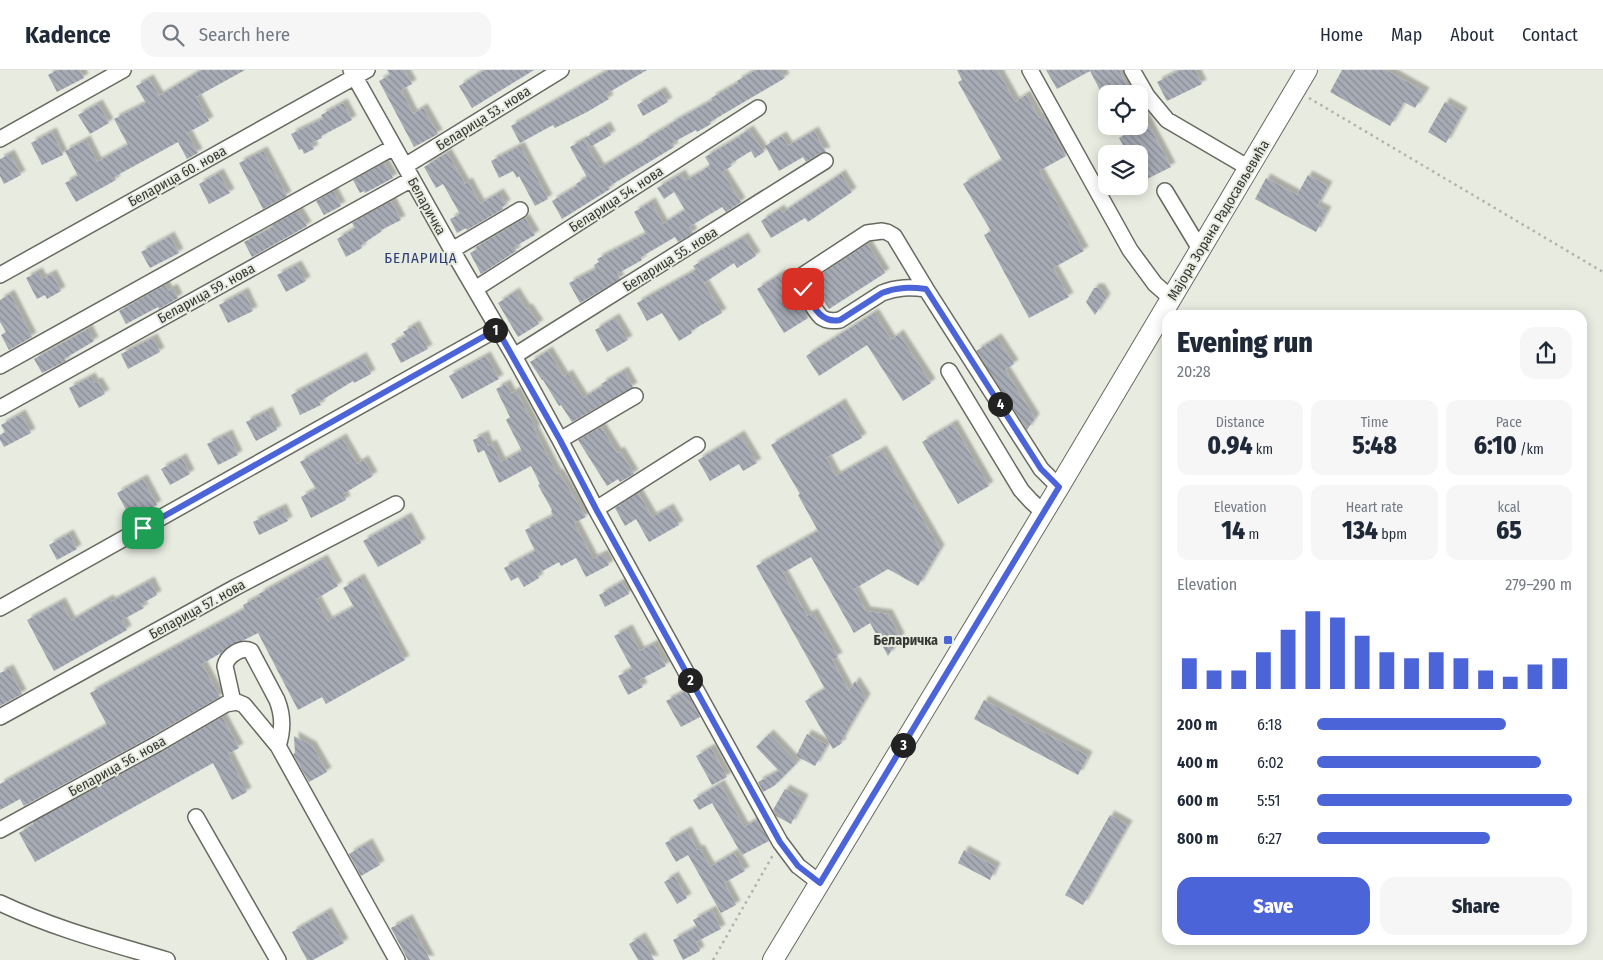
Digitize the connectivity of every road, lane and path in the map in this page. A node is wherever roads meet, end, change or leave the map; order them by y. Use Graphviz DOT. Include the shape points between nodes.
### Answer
graph roads {
  1 [pos="123,70"];
  2 [pos="561,70"];
  3 [pos="1030,70"];
  4 [pos="1132,70"];
  5 [pos="1307,70"];
  6 [pos="358,72"];
  7 [pos="1295,89"];
  8 [pos="758,108"];
  9 [pos="0,139"];
  10 [pos="394,147"];
  11 [pos="825,161"];
  12 [pos="1249,168"];
  13 [pos="409,172"];
  14 [pos="1165,191"];
  15 [pos="520,210"];
  16 [pos="1200,249"];
  17 [pos="452,250"];
  18 [pos="1603,272"];
  19 [pos="0,275"];
  20 [pos="926,289"];
  21 [pos="475,290"];
  22 [pos="1171,298"];
  23 [pos="1164,310"];
  24 [pos="1162,313"];
  25 [pos="497,329"];
  26 [pos="514,356"];
  27 [pos="0,366"];
  28 [pos="949,371"];
  29 [pos="635,396"];
  30 [pos="0,408"];
  31 [pos="560,440"];
  32 [pos="697,445"];
  33 [pos="1059,487"];
  34 [pos="396,504"];
  35 [pos="596,509"];
  36 [pos="1043,512"];
  37 [pos="0,608"];
  38 [pos="233,702"];
  39 [pos="0,717"];
  40 [pos="278,746"];
  41 [pos="196,817"];
  42 [pos="0,830"];
  43 [pos="780,842"];
  44 [pos="820,883"];
  45 [pos="0,903"];
  46 [pos="167,960"];
  47 [pos="278,960"];
  48 [pos="397,960"];
  49 [pos="713,960"];
  50 [pos="773,960"];
  1 -- 9 [label="street"];
  2 -- 13 [label="street, Беларица 53. нова"];
  3 -- 22 [label="street" via="1130,250 1143,270"];
  4 -- 12 [label="street" via="1147,96 1167,120"];
  5 -- 7 [label="main road, Мајора Зорана Радосављевића"];
  6 -- 10 [label="street, Беларичка"];
  6 -- 19 [label="street, Беларица 60. нова"];
  7 -- 12 [label="main road, Мајора Зорана Радосављевића"];
  7 -- 18 [label="path"];
  8 -- 21 [label="street, Беларица 54. нова"];
  10 -- 13 [label="street, Беларичка"];
  10 -- 27 [label="street"];
  11 -- 26 [label="street, Беларица 55. нова"];
  12 -- 16 [label="main road, Мајора Зорана Радосављевића"];
  13 -- 17 [label="street, Беларичка"];
  13 -- 30 [label="street, Беларица 59. нова"];
  14 -- 16 [label="street"];
  15 -- 17 [label="street"];
  16 -- 22 [label="main road, Мајора Зорана Радосављевића"];
  17 -- 21 [label="street, Беларичка"];
  20 -- 20 [label="street" via="894,236 877,230 867,233 803,275 801,284 821,316 832,320 840,320 888,290 903,287"];
  20 -- 33 [label="street" via="1041,469"];
  21 -- 25 [label="street, Беларичка"];
  22 -- 23 [label="main road, Мајора Зорана Радосављевића"];
  24 -- 33 [label="main road, Мајора Зорана Радосављевића"];
  25 -- 26 [label="street, Беларичка"];
  25 -- 37 [label="street"];
  26 -- 31 [label="street, Беларичка"];
  28 -- 36 [label="street" via="1021,490"];
  29 -- 31 [label="street"];
  31 -- 35 [label="street, Беларичка"];
  32 -- 35 [label="street"];
  33 -- 36 [label="main road, Мајора Зорана Радосављевића"];
  34 -- 39 [label="street, Беларица 57. нова" via="236,587"];
  35 -- 43 [label="street, Беларичка"];
  36 -- 44 [label="main road, Мајора Зорана Радосављевића"];
  38 -- 40 [label="street" via="248,708"];
  38 -- 40 [label="street" via="226,662 232,655 249,650 280,709"];
  38 -- 42 [label="street, Беларица 56. нова"];
  40 -- 48 [label="street"];
  41 -- 47 [label="street"];
  43 -- 44 [label="street, Беларичка" via="798,866"];
  43 -- 49 [label="path"];
  44 -- 50 [label="main road, Мајора Зорана Радосављевића"];
  45 -- 46 [label="street" via="85,937"];
}
